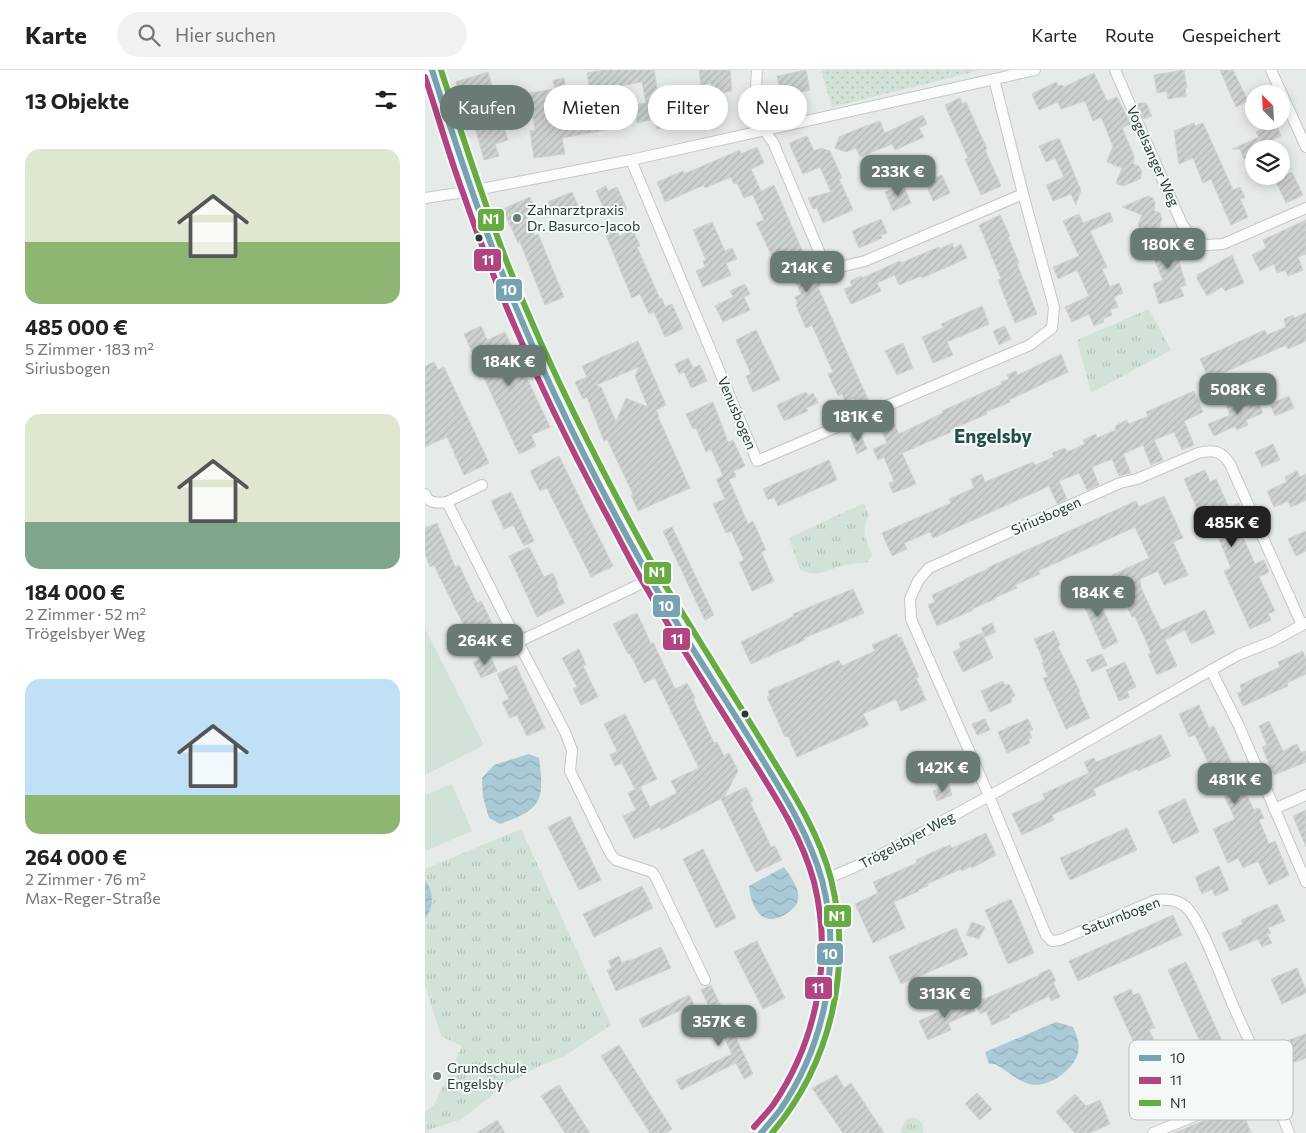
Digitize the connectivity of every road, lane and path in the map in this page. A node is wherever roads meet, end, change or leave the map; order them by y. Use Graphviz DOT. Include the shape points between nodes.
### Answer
graph roads {
  1 [pos="432,70"];
  2 [pos="757,70"];
  3 [pos="1035,70"];
  4 [pos="1115,70"];
  5 [pos="1271,70"];
  6 [pos="995,79"];
  7 [pos="756,85"];
  8 [pos="807,120"];
  9 [pos="763,130"];
  10 [pos="1306,147"];
  11 [pos="631,160"];
  12 [pos="471,190"];
  13 [pos="1023,194"];
  14 [pos="425,198"];
  15 [pos="1306,208"];
  16 [pos="482,485"];
  17 [pos="425,494"];
  18 [pos="447,502"];
  19 [pos="651,579"];
  20 [pos="1304,624"];
  21 [pos="518,642"];
  22 [pos="1211,670"];
  23 [pos="1306,795"];
  24 [pos="989,796"];
  25 [pos="1274,809"];
  26 [pos="822,880"];
  27 [pos="1306,882"];
  28 [pos="705,980"];
  29 [pos="1248,1040"];
  30 [pos="1185,1120"];
  31 [pos="1284,1120"];
  32 [pos="761,1133"];
  33 [pos="1153,1133"];
  34 [pos="1289,1133"];
  1 -- 12 [label="street"];
  2 -- 7 [label="street"];
  3 -- 6 [label="street"];
  4 -- 15 [label="street, Vogelsanger Weg" via="1182,224 1192,238 1206,245 1223,244"];
  5 -- 10 [label="street"];
  6 -- 8 [label="street"];
  6 -- 13 [label="street, Venusbogen"];
  9 -- 11 [label="street"];
  9 -- 13 [label="street" via="773,142 821,256 829,266 865,261"];
  11 -- 12 [label="street"];
  11 -- 13 [label="street, Venusbogen" via="757,461 1030,345 1052,328 1054,307"];
  12 -- 14 [label="street"];
  12 -- 19 [label="street" via="500,268 575,439"];
  16 -- 18 [label="street"];
  17 -- 18 [label="street" via="434,503"];
  18 -- 21 [label="street"];
  19 -- 21 [label="street"];
  19 -- 26 [label="street" via="772,775 809,842"];
  20 -- 22 [label="street, Trögelsbyer Weg"];
  20 -- 24 [label="street, Siriusbogen" via="1229,464 1217,451 1198,453 1120,483 929,568 917,581 910,599 911,619"];
  21 -- 28 [label="street" via="565,732 572,750 570,771 611,855 616,860 652,872"];
  22 -- 24 [label="street, Trögelsbyer Weg"];
  22 -- 25 [label="street"];
  23 -- 25 [label="street"];
  24 -- 26 [label="street, Trögelsbyer Weg" via="845,872"];
  24 -- 29 [label="street, Saturnbogen" via="1046,935 1052,941 1156,900 1166,899 1185,906 1199,928"];
  25 -- 27 [label="street"];
  26 -- 32 [label="street" via="829,919 831,959 825,1002 817,1035 800,1075 780,1110"];
  30 -- 33 [label="street"];
  31 -- 34 [label="street, Saturnbogen"];
}
